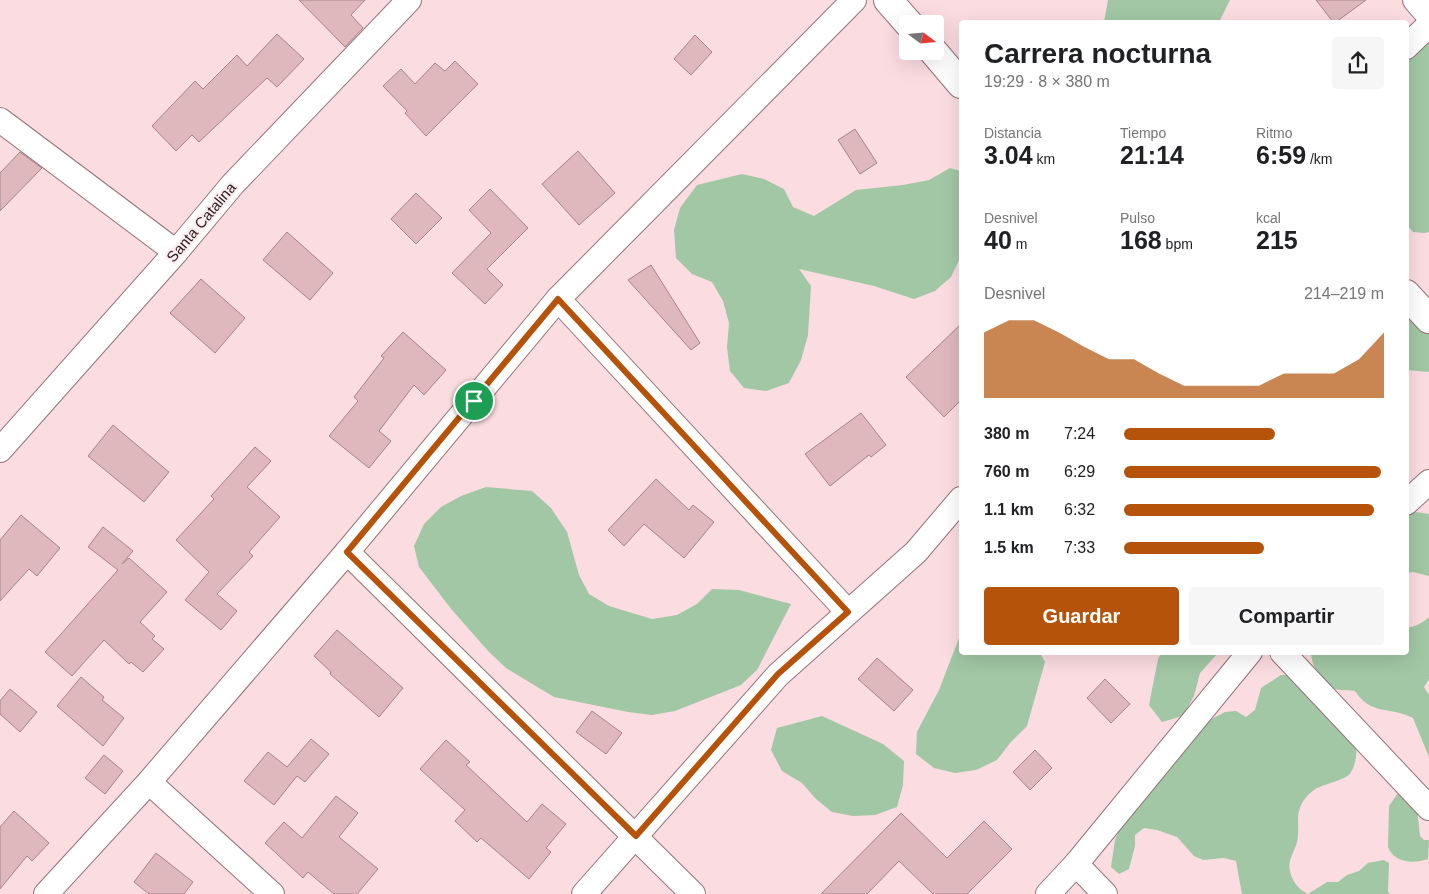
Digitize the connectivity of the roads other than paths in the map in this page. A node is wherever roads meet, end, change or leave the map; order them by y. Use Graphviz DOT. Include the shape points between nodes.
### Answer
graph roads {
  1 [pos="409,0"];
  2 [pos="854,0"];
  3 [pos="888,0"];
  4 [pos="1415,0"];
  5 [pos="901,15"];
  6 [pos="1429,16"];
  7 [pos="1429,25"];
  8 [pos="1409,45"];
  9 [pos="941,60"];
  10 [pos="959,82"];
  11 [pos="0,120"];
  12 [pos="176,252"];
  13 [pos="1409,297"];
  14 [pos="558,299"];
  15 [pos="1429,319"];
  16 [pos="0,450"];
  17 [pos="1429,482"];
  18 [pos="1409,500"];
  19 [pos="959,501"];
  20 [pos="347,552"];
  21 [pos="848,612"];
  22 [pos="1248,655"];
  23 [pos="1285,655"];
  24 [pos="150,782"];
  25 [pos="1429,808"];
  26 [pos="636,836"];
  27 [pos="1076,864"];
  28 [pos="46,894"];
  29 [pos="272,894"];
  30 [pos="584,894"];
  31 [pos="693,894"];
  32 [pos="1048,894"];
  33 [pos="1105,894"];
  1 -- 12 [label="street, Santa Catalina" via="233,184"];
  2 -- 14 [label="street"];
  3 -- 5 [label="street"];
  4 -- 6 [label="street"];
  7 -- 8 [label="street"];
  9 -- 10 [label="street"];
  11 -- 12 [label="street"];
  12 -- 16 [label="street, Santa Catalina"];
  13 -- 15 [label="street"];
  14 -- 20 [label="street"];
  14 -- 21 [label="street"];
  17 -- 18 [label="street"];
  19 -- 21 [label="street" via="916,552"];
  20 -- 24 [label="street"];
  20 -- 26 [label="street"];
  21 -- 26 [label="street" via="778,674"];
  22 -- 27 [label="street"];
  23 -- 25 [label="street"];
  24 -- 28 [label="street"];
  24 -- 29 [label="street"];
  26 -- 30 [label="street"];
  26 -- 31 [label="street"];
  27 -- 32 [label="street"];
  27 -- 33 [label="street"];
}
